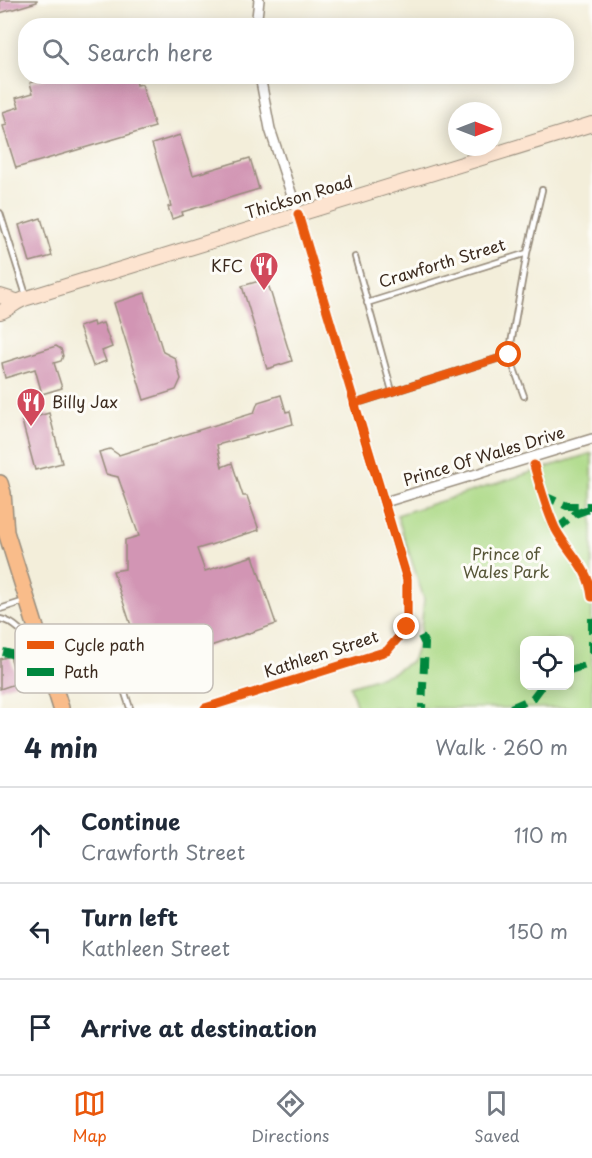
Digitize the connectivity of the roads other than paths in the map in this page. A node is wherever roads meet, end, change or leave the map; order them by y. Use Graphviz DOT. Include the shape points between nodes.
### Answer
graph roads {
  1 [pos="259,0"];
  2 [pos="257,18"];
  3 [pos="262,84"];
  4 [pos="592,124"];
  5 [pos="542,190"];
  6 [pos="0,213"];
  7 [pos="298,214"];
  8 [pos="527,253"];
  9 [pos="355,257"];
  10 [pos="0,297"];
  11 [pos="21,299"];
  12 [pos="367,303"];
  13 [pos="0,312"];
  14 [pos="509,355"];
  15 [pos="392,391"];
  16 [pos="525,396"];
  17 [pos="354,404"];
  18 [pos="592,439"];
  19 [pos="0,483"];
  20 [pos="385,502"];
  21 [pos="3,527"];
  22 [pos="27,600"];
  23 [pos="0,609"];
  24 [pos="0,619"];
  25 [pos="35,624"];
  26 [pos="15,625"];
  27 [pos="56,693"];
  28 [pos="125,693"];
  29 [pos="61,708"];
  30 [pos="130,708"];
  31 [pos="205,708"];
  1 -- 2 [label="street"];
  3 -- 7 [label="street" via="270,129"];
  4 -- 7 [label="main road, Thickson Road"];
  5 -- 8 [label="lane, Crawforth Street"];
  6 -- 11 [label="lane"];
  7 -- 11 [label="main road, Thickson Road"];
  7 -- 17 [label="street, Kathleen Street"];
  8 -- 12 [label="lane, Crawforth Street"];
  8 -- 14 [label="lane, Crawforth Street"];
  9 -- 12 [label="lane, Crawforth Street"];
  10 -- 11 [label="main road"];
  11 -- 13 [label="main road, Thickson Road"];
  12 -- 15 [label="lane, Crawforth Street"];
  14 -- 15 [label="lane"];
  14 -- 16 [label="lane"];
  15 -- 17 [label="lane"];
  17 -- 20 [label="street, Kathleen Street"];
  18 -- 20 [label="street, Prince Of Wales Drive"];
  19 -- 21 [label="main road"];
  20 -- 31 [label="street, Kathleen Street" via="407,579 407,627 387,651"];
  21 -- 22 [label="main road"];
  22 -- 23 [label="lane"];
  22 -- 25 [label="main road"];
  24 -- 26 [label="lane"];
  27 -- 29 [label="main road"];
  28 -- 30 [label="lane"];
}
